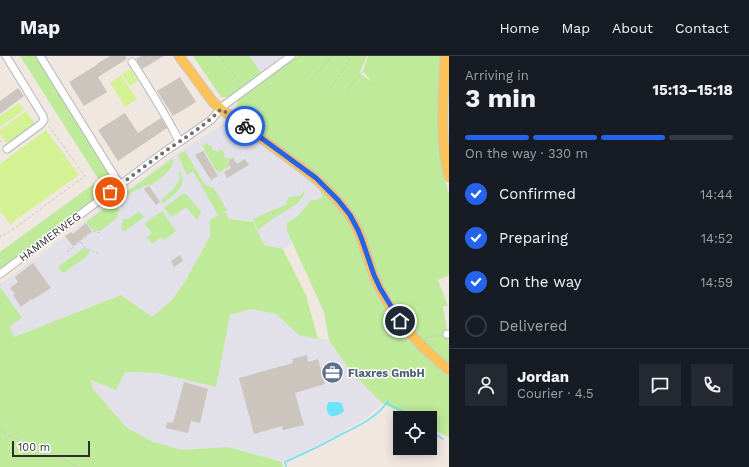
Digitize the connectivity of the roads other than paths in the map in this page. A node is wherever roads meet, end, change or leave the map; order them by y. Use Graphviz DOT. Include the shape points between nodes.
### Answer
graph roads {
  1 [pos="6,56"];
  2 [pos="40,56"];
  3 [pos="179,56"];
  4 [pos="291,56"];
  5 [pos="445,56"];
  6 [pos="132,62"];
  7 [pos="221,109"];
  8 [pos="446,127"];
  9 [pos="180,142"];
  10 [pos="6,149"];
  11 [pos="449,177"];
  12 [pos="120,185"];
  13 [pos="0,274"];
  14 [pos="449,370"];
  1 -- 10 [label="street" via="44,120"];
  2 -- 12 [label="street"];
  3 -- 7 [label="main road"];
  4 -- 7 [label="street, HAMMERWEG"];
  5 -- 8 [label="main road"];
  6 -- 9 [label="street"];
  7 -- 9 [label="street, HAMMERWEG" via="211,120"];
  7 -- 14 [label="main road" via="316,178 338,200 358,230 383,295 414,339"];
  8 -- 11 [label="main road" via="446,163"];
  9 -- 12 [label="street, HAMMERWEG"];
  12 -- 13 [label="street, HAMMERWEG"];
}
